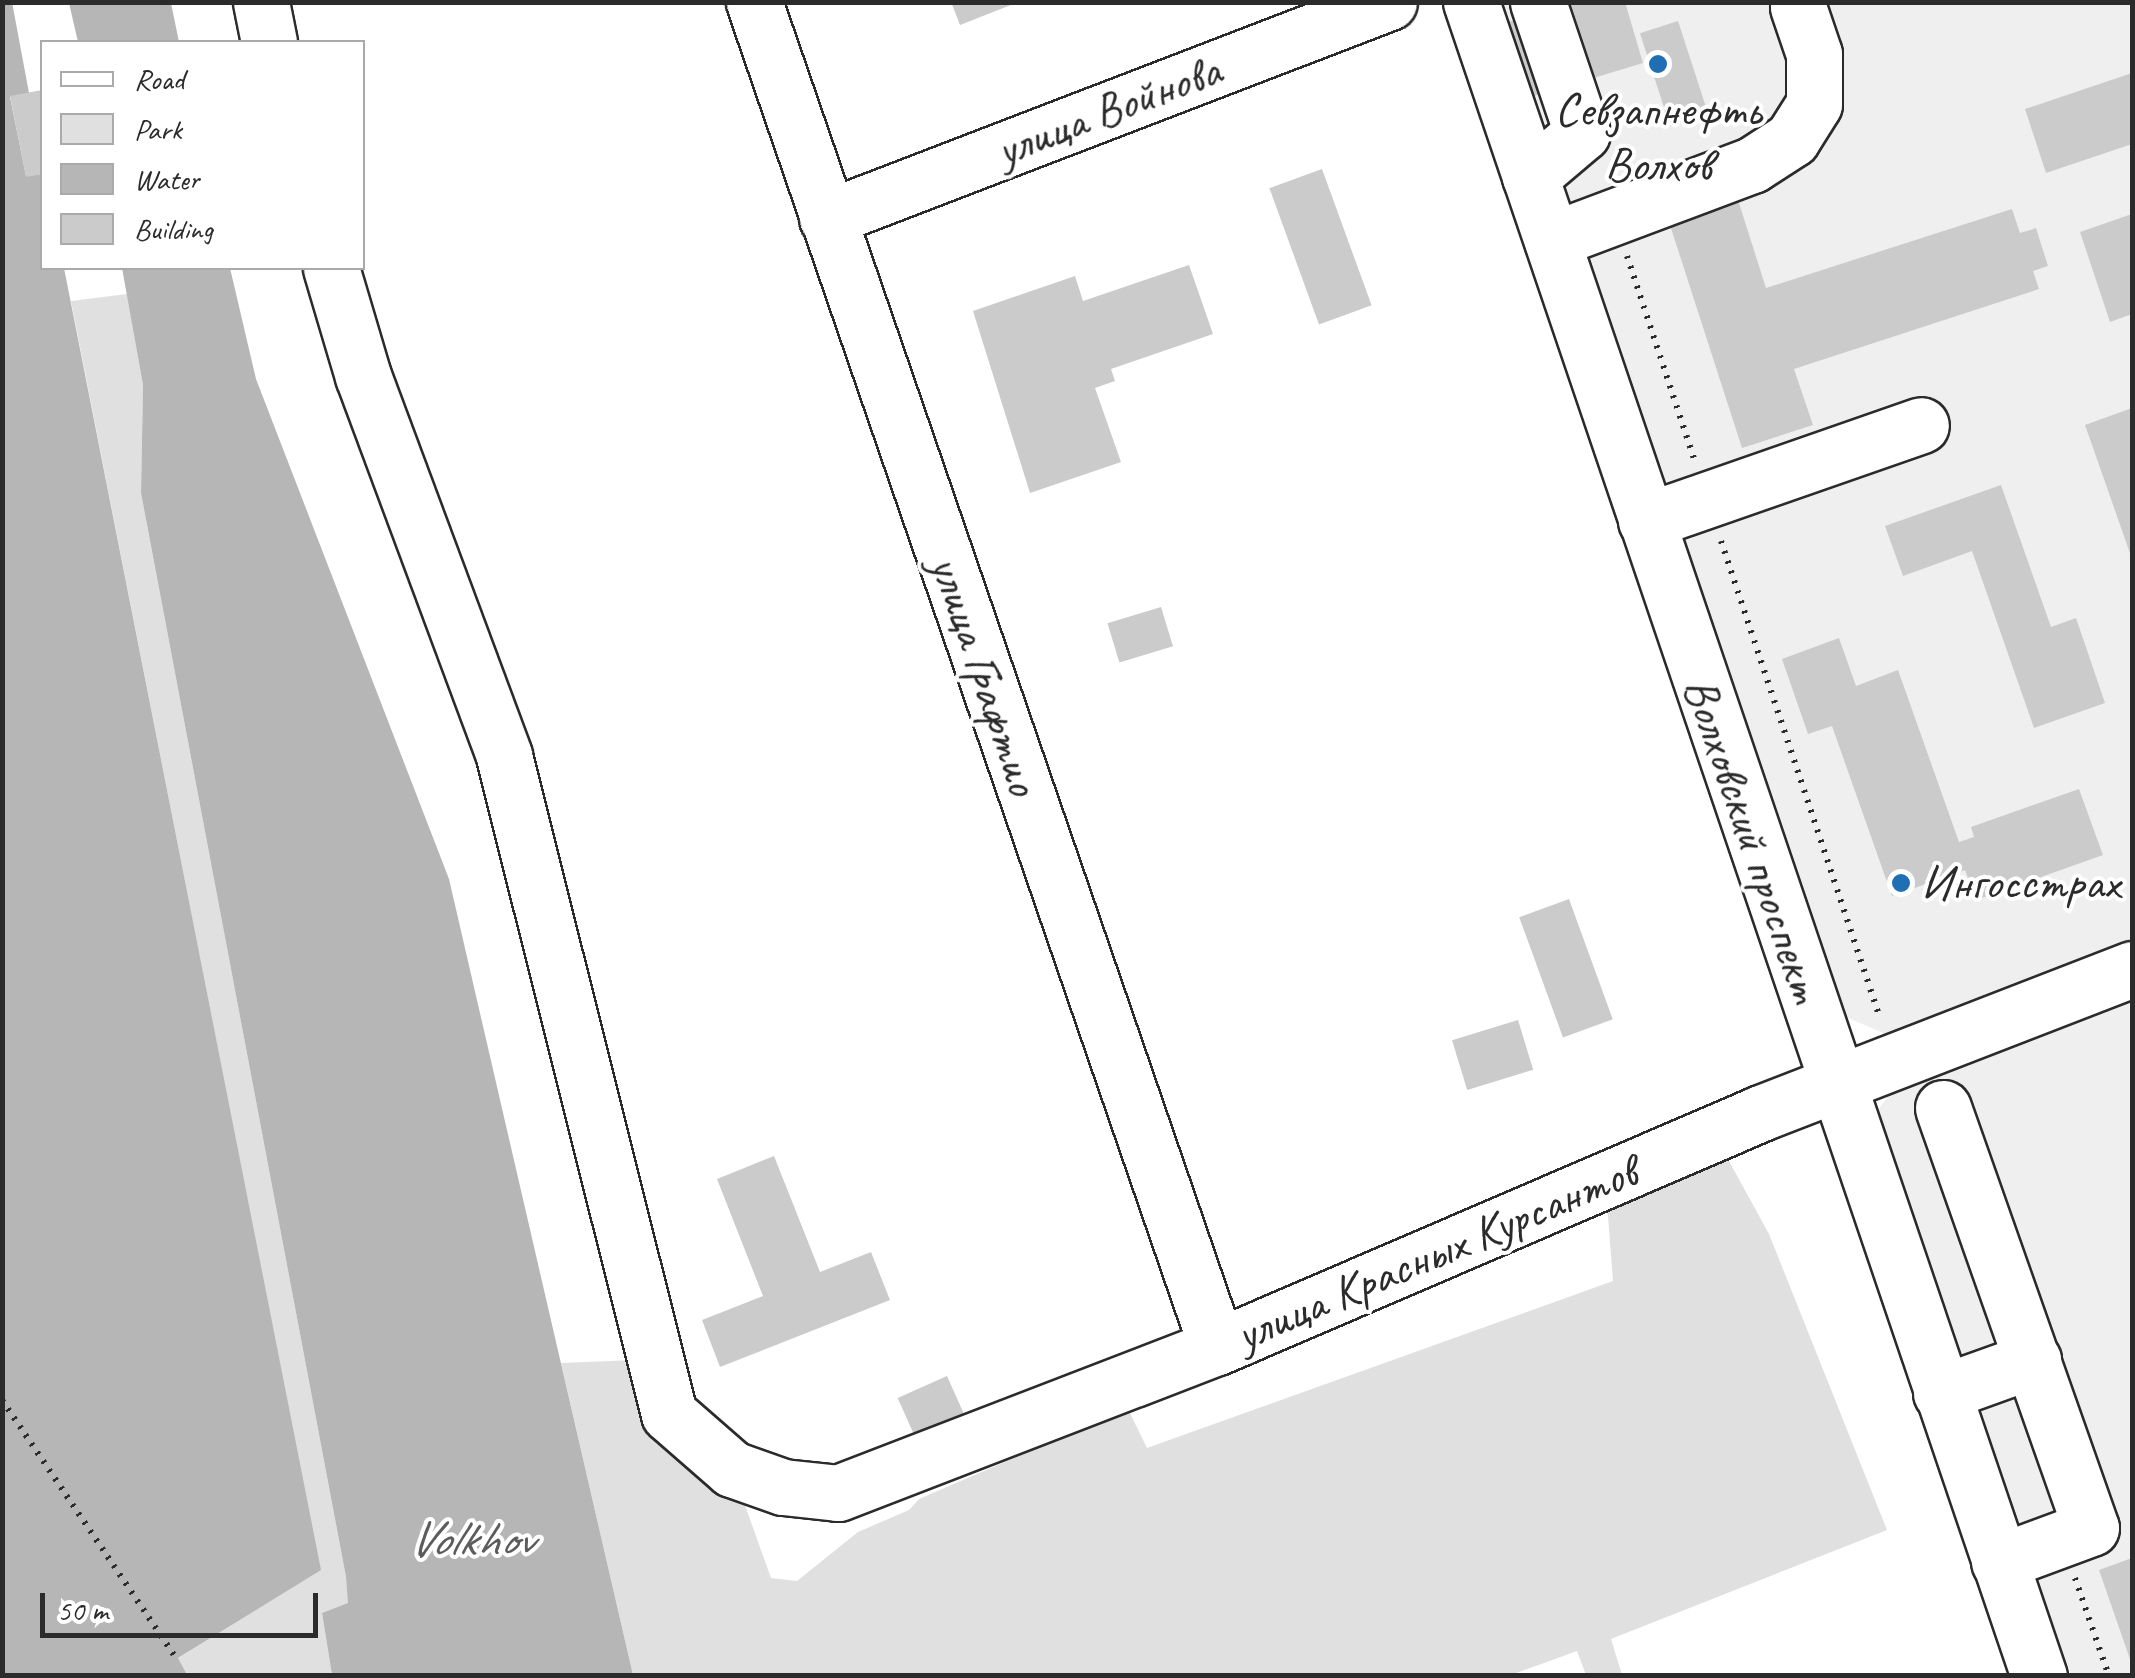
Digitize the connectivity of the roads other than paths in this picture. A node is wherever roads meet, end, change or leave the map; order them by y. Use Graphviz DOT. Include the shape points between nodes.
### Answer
graph roads {
  1 [pos="261,2"];
  2 [pos="754,2"];
  3 [pos="1389,2"];
  4 [pos="1471,2"];
  5 [pos="1538,2"];
  6 [pos="1798,6"];
  7 [pos="269,40"];
  8 [pos="1530,177"];
  9 [pos="827,218"];
  10 [pos="1552,240"];
  11 [pos="332,270"];
  12 [pos="1921,425"];
  13 [pos="1646,522"];
  14 [pos="2132,968"];
  15 [pos="1836,1083"];
  16 [pos="1943,1108"];
  17 [pos="1217,1347"];
  18 [pos="2033,1360"];
  19 [pos="1940,1394"];
  20 [pos="2095,1530"];
  21 [pos="1999,1562"];
  22 [pos="2039,1676"];
  1 -- 7 [label="street"];
  2 -- 9 [label="street, улица Графтио"];
  3 -- 9 [label="street, улица Войнова"];
  4 -- 8 [label="street, Волховский проспект"];
  5 -- 8 [label="street" via="1582,134"];
  6 -- 10 [label="street" via="1814,54 1814,104 1792,138 1752,165"];
  8 -- 10 [label="street, Волховский проспект"];
  9 -- 17 [label="street, улица Графтио"];
  10 -- 13 [label="street, Волховский проспект"];
  11 -- 17 [label="street, улица Красных Курсантов" via="363,376 504,756 669,1414 732,1469 783,1487 838,1492"];
  12 -- 13 [label="street"];
  13 -- 15 [label="street, Волховский проспект"];
  14 -- 15 [label="street, улица Красных Курсантов"];
  15 -- 17 [label="street, улица Красных Курсантов"];
  15 -- 19 [label="street, Волховский проспект"];
  16 -- 18 [label="street"];
  18 -- 19 [label="street"];
  18 -- 20 [label="street"];
  19 -- 21 [label="street, Волховский проспект"];
  20 -- 21 [label="street"];
  21 -- 22 [label="street, Волховский проспект"];
}
